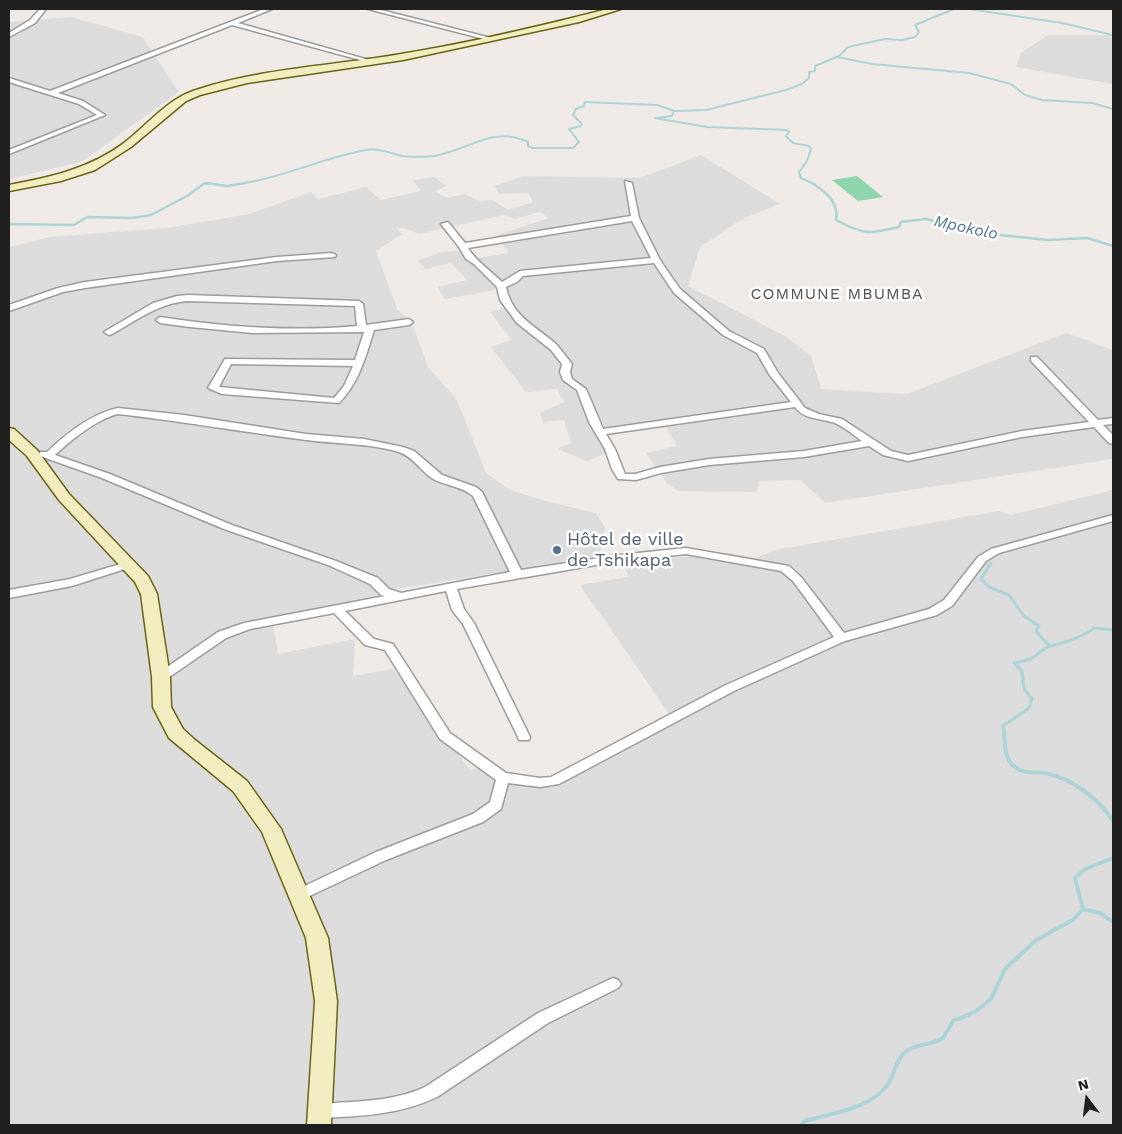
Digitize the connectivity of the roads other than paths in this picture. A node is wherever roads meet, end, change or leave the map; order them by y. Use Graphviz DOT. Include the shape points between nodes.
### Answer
graph roads {
  1 [pos="43,9"];
  2 [pos="269,9"];
  3 [pos="371,9"];
  4 [pos="617,9"];
  5 [pos="231,23"];
  6 [pos="9,36"];
  7 [pos="488,38"];
  8 [pos="373,62"];
  9 [pos="9,80"];
  10 [pos="48,94"];
  11 [pos="9,152"];
  12 [pos="628,183"];
  13 [pos="9,188"];
  14 [pos="635,218"];
  15 [pos="445,224"];
  16 [pos="463,246"];
  17 [pos="332,255"];
  18 [pos="656,260"];
  19 [pos="501,286"];
  20 [pos="9,308"];
  21 [pos="160,320"];
  22 [pos="408,322"];
  23 [pos="367,329"];
  24 [pos="108,332"];
  25 [pos="1034,359"];
  26 [pos="358,363"];
  27 [pos="796,404"];
  28 [pos="1113,421"];
  29 [pos="1095,424"];
  30 [pos="9,432"];
  31 [pos="601,432"];
  32 [pos="1113,441"];
  33 [pos="872,442"];
  34 [pos="41,454"];
  35 [pos="1113,518"];
  36 [pos="127,565"];
  37 [pos="517,574"];
  38 [pos="451,588"];
  39 [pos="9,594"];
  40 [pos="400,596"];
  41 [pos="338,610"];
  42 [pos="841,638"];
  43 [pos="161,678"];
  44 [pos="524,737"];
  45 [pos="503,778"];
  46 [pos="298,896"];
  47 [pos="613,984"];
  48 [pos="320,1118"];
  1 -- 6 [label="street" via="31,24"];
  2 -- 5 [label="street"];
  3 -- 7 [label="street"];
  4 -- 7 [label="main road"];
  5 -- 8 [label="street"];
  5 -- 10 [label="street"];
  7 -- 8 [label="main road"];
  8 -- 13 [label="main road" via="246,80 197,93 183,99 90,168 64,177"];
  9 -- 10 [label="street"];
  10 -- 11 [label="street" via="74,100 102,115"];
  12 -- 14 [label="street"];
  14 -- 16 [label="street"];
  14 -- 18 [label="street"];
  15 -- 16 [label="street"];
  16 -- 19 [label="street" via="469,257"];
  17 -- 20 [label="street" via="278,259 85,285"];
  18 -- 19 [label="street" via="520,274"];
  18 -- 27 [label="street" via="677,292 711,322 761,351"];
  19 -- 31 [label="street" via="504,300 520,321 554,348 567,364 568,380 581,389"];
  21 -- 23 [label="street" via="253,329"];
  22 -- 23 [label="street"];
  23 -- 24 [label="street" via="360,322 359,304 173,298 154,305"];
  23 -- 26 [label="street"];
  25 -- 29 [label="street"];
  26 -- 26 [label="street" via="346,393 336,401 213,388 228,361"];
  27 -- 31 [label="street"];
  27 -- 33 [label="street" via="816,416 839,421"];
  28 -- 29 [label="street"];
  29 -- 32 [label="street"];
  29 -- 33 [label="street" via="1022,434 908,458 887,453"];
  30 -- 34 [label="main road"];
  31 -- 33 [label="street" via="622,477 709,462 804,454"];
  34 -- 36 [label="main road" via="64,497"];
  34 -- 37 [label="street" via="105,414 118,411 364,442 403,450 438,477 478,494"];
  34 -- 40 [label="street" via="106,476 228,527 332,563 374,581 385,592"];
  35 -- 42 [label="street" via="995,551 982,559 948,603 934,612"];
  36 -- 39 [label="street" via="72,582"];
  36 -- 43 [label="main road" via="142,580 149,594"];
  37 -- 38 [label="street"];
  37 -- 42 [label="street" via="670,551 699,552 778,566 791,572"];
  38 -- 40 [label="street"];
  38 -- 44 [label="street" via="458,610 468,623"];
  40 -- 41 [label="street"];
  41 -- 43 [label="street" via="248,626 222,635"];
  41 -- 45 [label="street" via="371,643 389,648 445,736"];
  42 -- 45 [label="street" via="730,688 554,782 540,785"];
  43 -- 46 [label="main road" via="162,707 176,733 240,786 271,829"];
  45 -- 46 [label="street" via="496,805 478,818 381,856"];
  46 -- 48 [label="main road" via="317,938 326,1001"];
  47 -- 48 [label="street" via="543,1018 412,1102"];
}
